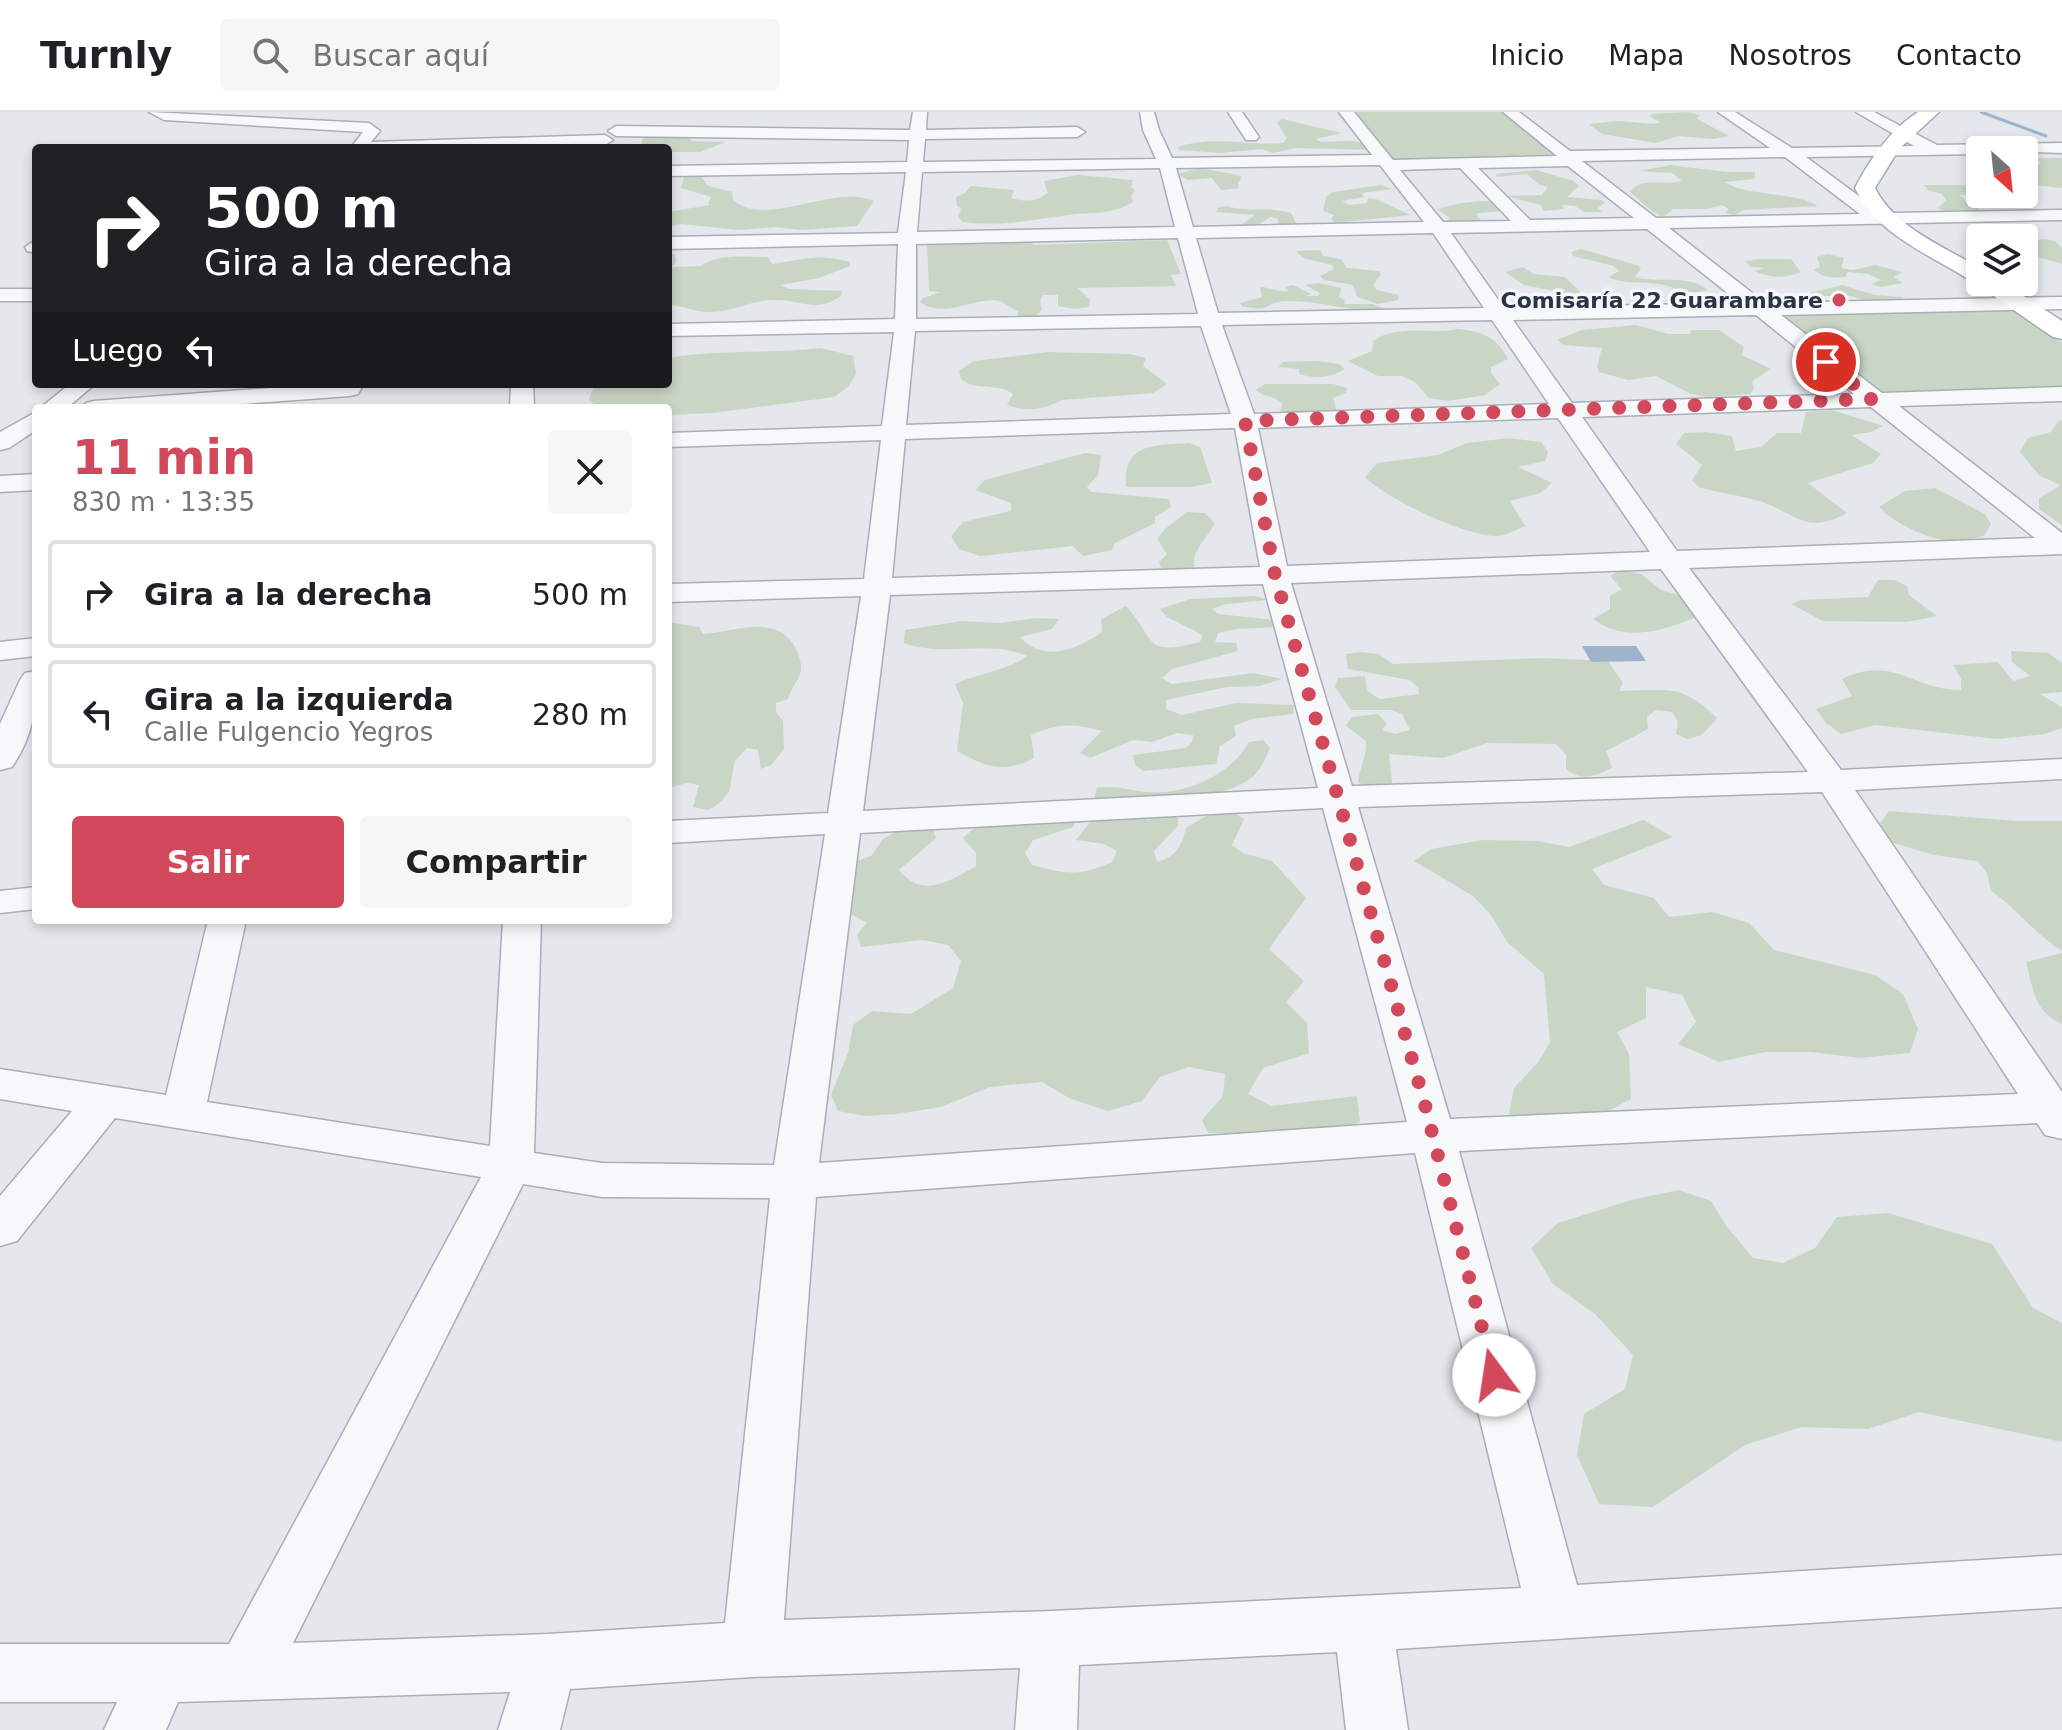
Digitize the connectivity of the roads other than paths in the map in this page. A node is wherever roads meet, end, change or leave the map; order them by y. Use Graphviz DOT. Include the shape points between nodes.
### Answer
graph roads {
  1 [pos="156,112"];
  2 [pos="649,112"];
  3 [pos="920,112"];
  4 [pos="1147,112"];
  5 [pos="1235,112"];
  6 [pos="1346,112"];
  7 [pos="1510,112"];
  8 [pos="1725,112"];
  9 [pos="1863,112"];
  10 [pos="1930,112"];
  11 [pos="1077,132"];
  12 [pos="1904,132"];
  13 [pos="917,135"];
  14 [pos="1251,137"];
  15 [pos="607,140"];
  16 [pos="362,144"];
  17 [pos="472,144"];
  18 [pos="2062,148"];
  19 [pos="1934,150"];
  20 [pos="1890,151"];
  21 [pos="1787,152"];
  22 [pos="1569,158"];
  23 [pos="1166,162"];
  24 [pos="1386,162"];
  25 [pos="1465,164"];
  26 [pos="913,166"];
  27 [pos="1966,166"];
  28 [pos="672,171"];
  29 [pos="2038,201"];
  30 [pos="2062,214"];
  31 [pos="1886,217"];
  32 [pos="1652,224"];
  33 [pos="1527,227"];
  34 [pos="1439,229"];
  35 [pos="1188,234"];
  36 [pos="907,239"];
  37 [pos="672,243"];
  38 [pos="1966,269"];
  39 [pos="0,295"];
  40 [pos="32,295"];
  41 [pos="2008,296"];
  42 [pos="2062,303"];
  43 [pos="2020,304"];
  44 [pos="1757,307"];
  45 [pos="1499,313"];
  46 [pos="1210,321"];
  47 [pos="905,325"];
  48 [pos="672,330"];
  49 [pos="2062,332"];
  50 [pos="79,388"];
  51 [pos="349,394"];
  52 [pos="2062,394"];
  53 [pos="1872,399"];
  54 [pos="57,404"];
  55 [pos="167,404"];
  56 [pos="1566,411"];
  57 [pos="1245,421"];
  58 [pos="32,422"];
  59 [pos="893,434"];
  60 [pos="672,440"];
  61 [pos="0,443"];
  62 [pos="32,482"];
  63 [pos="0,484"];
  64 [pos="2062,545"];
  65 [pos="1670,561"];
  66 [pos="1275,575"];
  67 [pos="877,587"];
  68 [pos="672,593"];
  69 [pos="32,647"];
  70 [pos="0,651"];
  71 [pos="32,689"];
  72 [pos="0,760"];
  73 [pos="2062,769"];
  74 [pos="1832,781"];
  75 [pos="1339,797"];
  76 [pos="842,823"];
  77 [pos="672,832"];
  78 [pos="32,898"];
  79 [pos="0,902"];
  80 [pos="226,924"];
  81 [pos="522,924"];
  82 [pos="0,1084"];
  83 [pos="104,1102"];
  84 [pos="183,1114"];
  85 [pos="2058,1114"];
  86 [pos="1433,1136"];
  87 [pos="511,1164"];
  88 [pos="794,1182"];
  89 [pos="1,1225"];
  90 [pos="2062,1581"];
  91 [pos="1556,1613"];
  92 [pos="1363,1623"];
  93 [pos="1051,1639"];
  94 [pos="752,1649"];
  95 [pos="548,1662"];
  96 [pos="161,1672"];
  97 [pos="0,1673"];
  98 [pos="246,1673"];
  99 [pos="135,1730"];
  100 [pos="529,1730"];
  101 [pos="1046,1730"];
  102 [pos="1377,1730"];
  1 -- 16 [label="street" via="369,128"];
  2 -- 15 [label="street"];
  3 -- 13 [label="street"];
  4 -- 23 [label="street"];
  5 -- 14 [label="street"];
  6 -- 24 [label="street"];
  7 -- 22 [label="street"];
  8 -- 21 [label="street"];
  9 -- 12 [label="street"];
  10 -- 12 [label="main road"];
  11 -- 13 [label="street"];
  12 -- 19 [label="street"];
  12 -- 20 [label="main road"];
  13 -- 15 [label="street"];
  13 -- 26 [label="street"];
  15 -- 17 [label="street"];
  18 -- 19 [label="street"];
  19 -- 20 [label="street"];
  19 -- 27 [label="street"];
  20 -- 21 [label="street"];
  20 -- 31 [label="main road" via="1865,188 1867,200"];
  21 -- 22 [label="street"];
  21 -- 31 [label="street" via="1869,212"];
  22 -- 25 [label="street"];
  22 -- 32 [label="street"];
  23 -- 24 [label="street"];
  23 -- 26 [label="street"];
  23 -- 35 [label="street"];
  24 -- 25 [label="street"];
  24 -- 34 [label="street"];
  25 -- 33 [label="street"];
  26 -- 28 [label="street"];
  26 -- 36 [label="street"];
  29 -- 30 [label="street"];
  30 -- 31 [label="street"];
  31 -- 32 [label="street"];
  31 -- 38 [label="main road"];
  32 -- 33 [label="street"];
  32 -- 44 [label="street"];
  33 -- 34 [label="street"];
  34 -- 35 [label="street"];
  34 -- 45 [label="street"];
  35 -- 36 [label="street"];
  35 -- 46 [label="street"];
  36 -- 37 [label="street"];
  36 -- 47 [label="street"];
  39 -- 40 [label="street"];
  41 -- 43 [label="main road"];
  42 -- 43 [label="street"];
  43 -- 44 [label="street"];
  43 -- 49 [label="main road"];
  44 -- 45 [label="street"];
  44 -- 53 [label="street"];
  45 -- 46 [label="street"];
  45 -- 56 [label="street"];
  46 -- 47 [label="street"];
  46 -- 57 [label="street"];
  47 -- 48 [label="street"];
  47 -- 59 [label="street"];
  50 -- 54 [label="street"];
  51 -- 55 [label="street"];
  52 -- 53 [label="street"];
  53 -- 56 [label="street"];
  53 -- 64 [label="street"];
  56 -- 57 [label="street"];
  56 -- 65 [label="street"];
  57 -- 59 [label="street"];
  57 -- 66 [label="street"];
  58 -- 61 [label="street"];
  59 -- 60 [label="street"];
  59 -- 67 [label="street"];
  62 -- 63 [label="street"];
  64 -- 65 [label="street"];
  65 -- 66 [label="street"];
  65 -- 74 [label="street"];
  66 -- 67 [label="street"];
  66 -- 75 [label="street"];
  67 -- 68 [label="street"];
  67 -- 76 [label="street"];
  69 -- 70 [label="street"];
  71 -- 72 [label="street"];
  73 -- 74 [label="street"];
  74 -- 75 [label="street"];
  74 -- 85 [label="street"];
  75 -- 76 [label="street"];
  75 -- 86 [label="street"];
  76 -- 77 [label="street"];
  76 -- 88 [label="street"];
  78 -- 79 [label="street"];
  80 -- 84 [label="street"];
  81 -- 87 [label="street"];
  82 -- 83 [label="street"];
  83 -- 84 [label="street"];
  83 -- 89 [label="street"];
  84 -- 87 [label="street"];
  85 -- 86 [label="street"];
  86 -- 88 [label="street"];
  86 -- 91 [label="street"];
  87 -- 88 [label="street" via="602,1180"];
  87 -- 98 [label="street"];
  88 -- 94 [label="street"];
  90 -- 91 [label="street"];
  91 -- 92 [label="street"];
  92 -- 93 [label="street"];
  92 -- 102 [label="street"];
  93 -- 94 [label="street"];
  93 -- 101 [label="street"];
  94 -- 95 [label="street"];
  95 -- 98 [label="street"];
  95 -- 100 [label="street"];
  96 -- 97 [label="street"];
  96 -- 98 [label="street"];
  96 -- 99 [label="street"];
}
